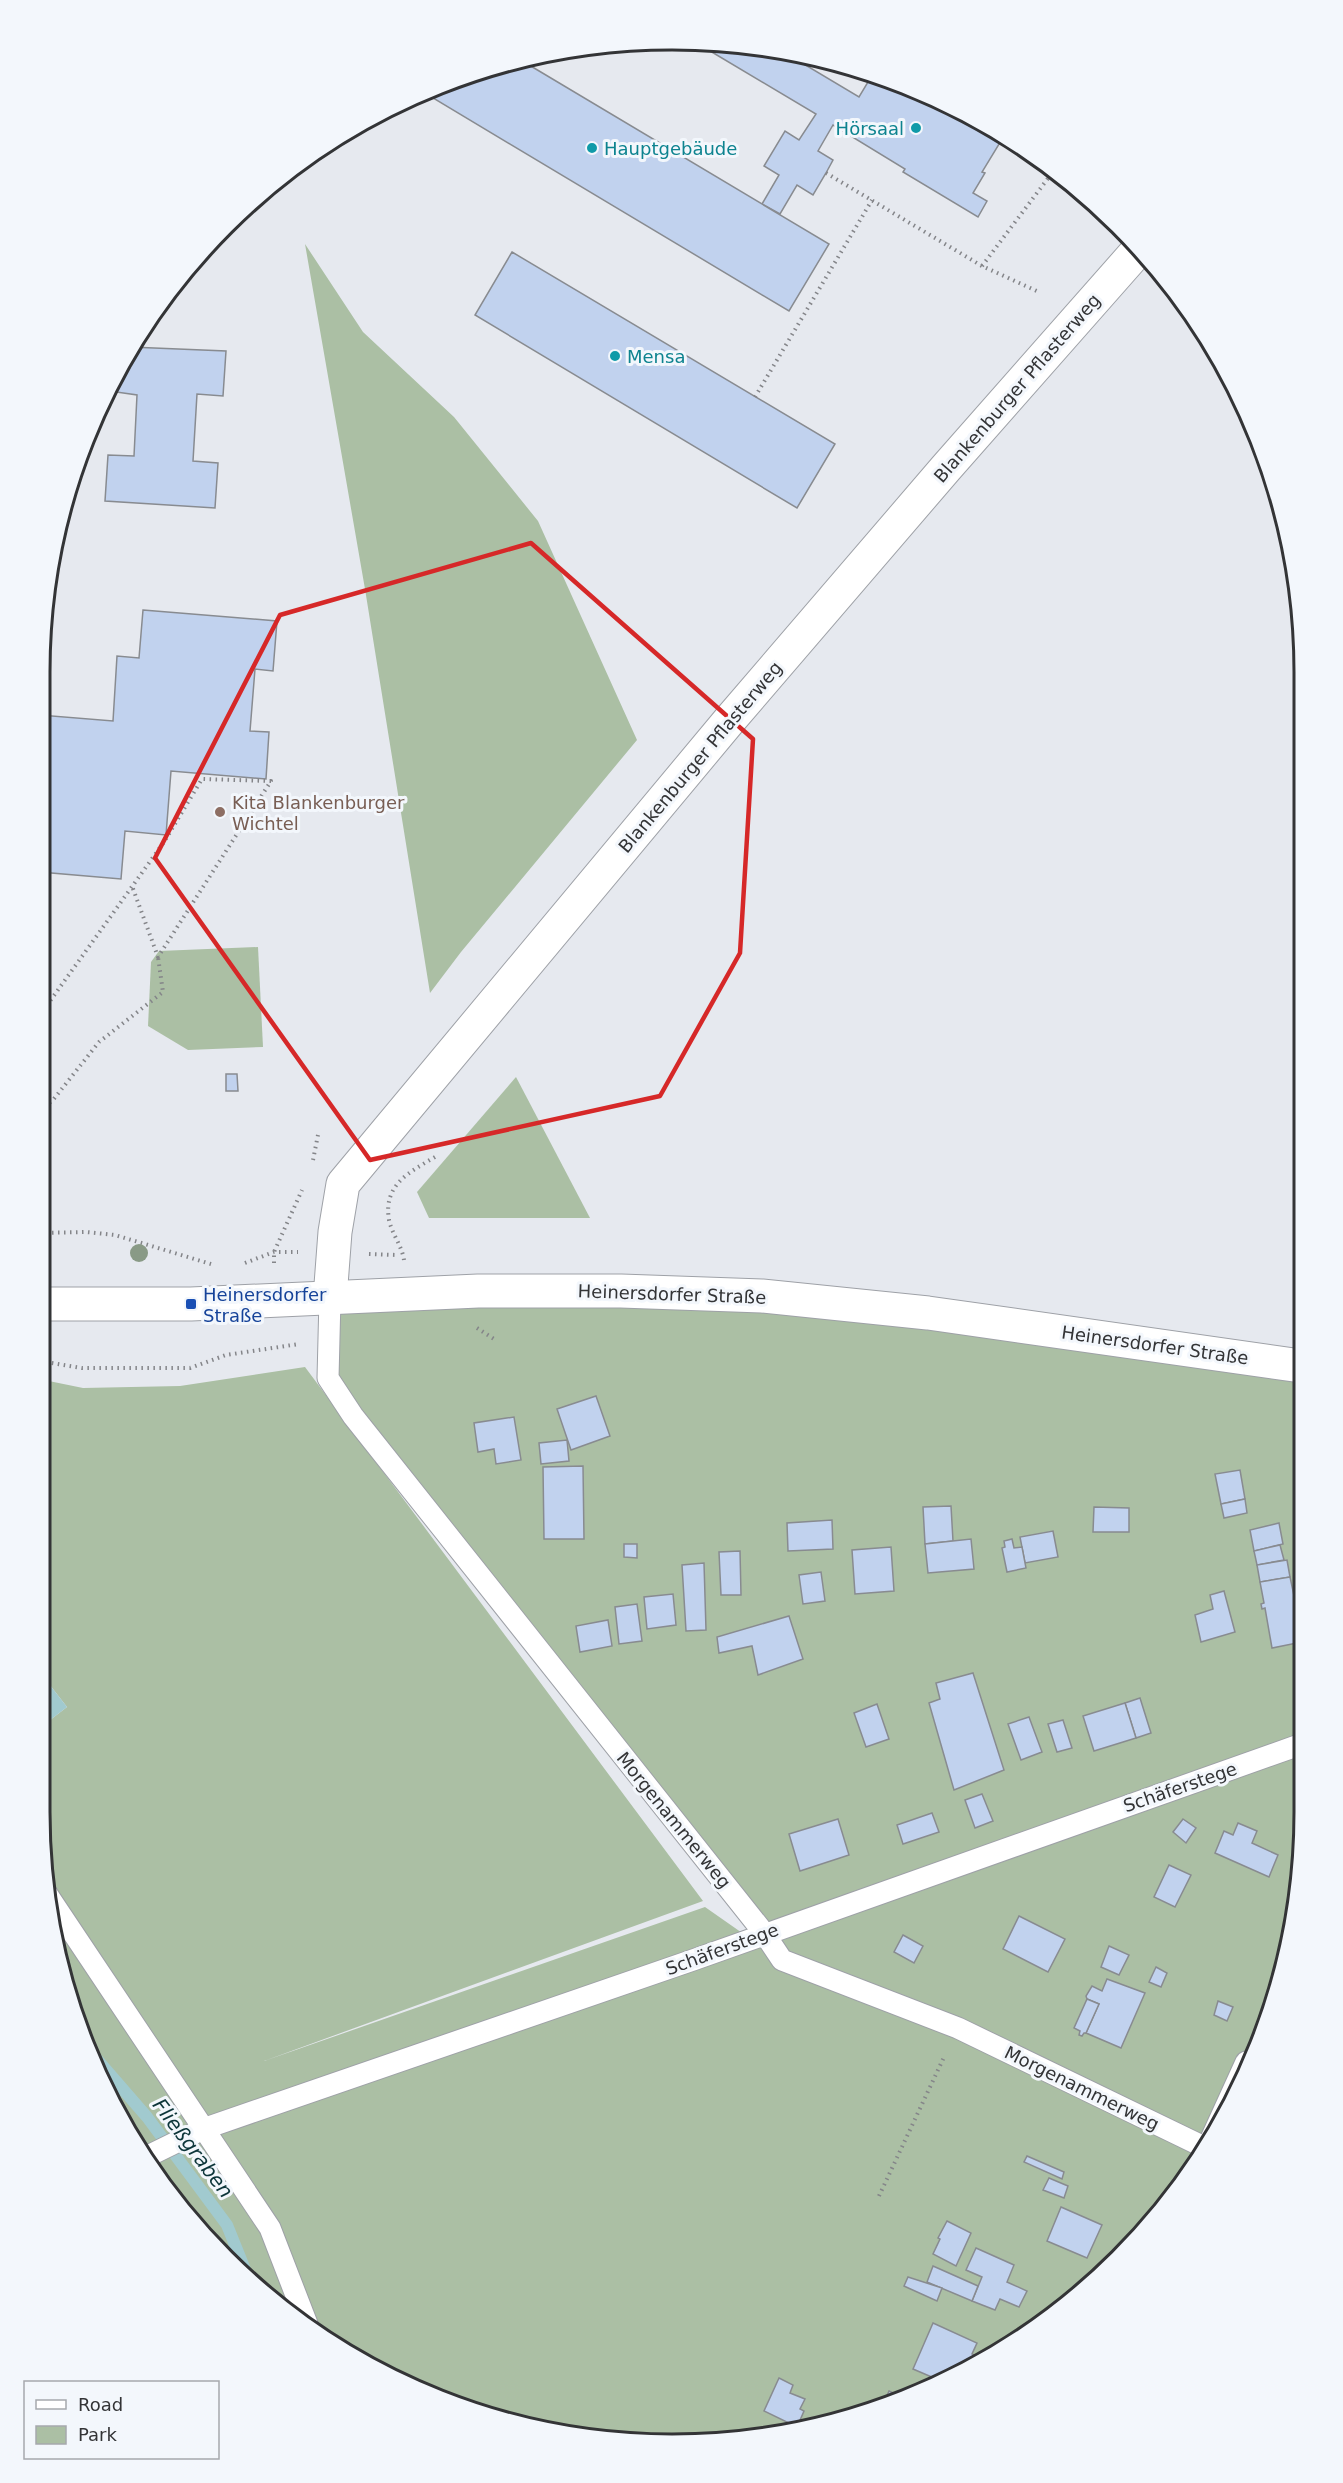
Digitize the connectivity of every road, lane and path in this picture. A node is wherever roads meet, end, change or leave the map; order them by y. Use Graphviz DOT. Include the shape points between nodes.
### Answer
graph roads {
  1 [pos="826,173"];
  2 [pos="1049,177"];
  3 [pos="872,200"];
  4 [pos="1133,255"];
  5 [pos="982,266"];
  6 [pos="1039,292"];
  7 [pos="755,397"];
  8 [pos="132,886"];
  9 [pos="159,957"];
  10 [pos="50,1001"];
  11 [pos="50,1102"];
  12 [pos="435,1157"];
  13 [pos="389,1219"];
  14 [pos="50,1233"];
  15 [pos="220,1264"];
  16 [pos="330,1298"];
  17 [pos="50,1304"];
  18 [pos="239,1353"];
  19 [pos="50,1363"];
  20 [pos="1294,1365"];
  21 [pos="1294,1747"];
  22 [pos="58,1910"];
  23 [pos="764,1933"];
  24 [pos="958,2028"];
  25 [pos="197,2132"];
  26 [pos="1197,2144"];
  27 [pos="153,2155"];
  28 [pos="879,2196"];
  29 [pos="302,2312"];
  1 -- 3 [label="path"];
  2 -- 5 [label="path"];
  3 -- 5 [label="path"];
  3 -- 7 [label="path"];
  4 -- 16 [label="main road, Blankenburger Pflasterweg" via="728,722 343,1184"];
  5 -- 6 [label="path"];
  8 -- 9 [label="path"];
  8 -- 9 [label="path" via="202,779 271,781"];
  8 -- 10 [label="path"];
  9 -- 11 [label="path" via="163,992 99,1042"];
  12 -- 13 [label="path" via="400,1177 390,1198"];
  14 -- 15 [label="path" via="115,1235"];
  16 -- 17 [label="main road, Heinersdorfer Straße" via="191,1304"];
  16 -- 20 [label="main road, Heinersdorfer Straße" via="478,1291 762,1296 928,1312"];
  16 -- 23 [label="lane, Morgenammerweg" via="328,1378 353,1416"];
  18 -- 19 [label="path" via="190,1368 82,1368"];
  21 -- 23 [label="lane, Schäferstege"];
  22 -- 25 [label="lane" via="189,2107"];
  23 -- 24 [label="lane, Morgenammerweg" via="782,1960"];
  23 -- 25 [label="lane, Schäferstege"];
  24 -- 26 [label="lane, Morgenammerweg"];
  24 -- 28 [label="path"];
  25 -- 27 [label="lane, Schäferstege"];
  25 -- 29 [label="lane" via="270,2228"];
}
